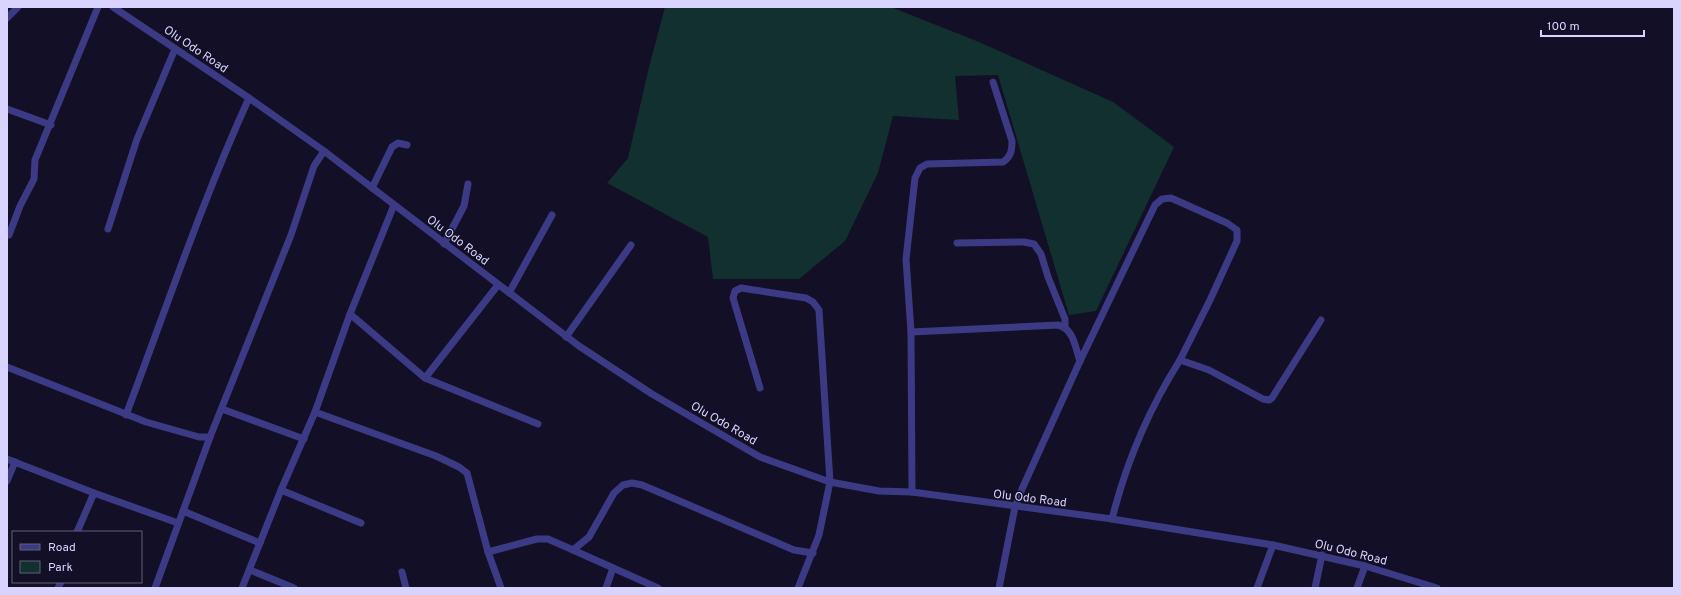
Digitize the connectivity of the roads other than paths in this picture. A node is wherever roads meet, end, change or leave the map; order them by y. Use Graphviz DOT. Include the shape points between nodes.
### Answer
graph roads {
  1 [pos="18,7"];
  2 [pos="98,7"];
  3 [pos="113,7"];
  4 [pos="7,18"];
  5 [pos="175,48"];
  6 [pos="993,82"];
  7 [pos="249,98"];
  8 [pos="7,109"];
  9 [pos="50,125"];
  10 [pos="407,145"];
  11 [pos="324,151"];
  12 [pos="468,184"];
  13 [pos="372,188"];
  14 [pos="394,205"];
  15 [pos="552,215"];
  16 [pos="108,229"];
  17 [pos="9,235"];
  18 [pos="957,243"];
  19 [pos="444,244"];
  20 [pos="631,246"];
  21 [pos="498,285"];
  22 [pos="509,293"];
  23 [pos="350,314"];
  24 [pos="1321,320"];
  25 [pos="1065,327"];
  26 [pos="911,332"];
  27 [pos="566,337"];
  28 [pos="1180,360"];
  29 [pos="1080,361"];
  30 [pos="7,367"];
  31 [pos="425,378"];
  32 [pos="760,388"];
  33 [pos="222,410"];
  34 [pos="315,412"];
  35 [pos="126,415"];
  36 [pos="538,424"];
  37 [pos="210,437"];
  38 [pos="304,439"];
  39 [pos="7,459"];
  40 [pos="15,462"];
  41 [pos="7,481"];
  42 [pos="830,482"];
  43 [pos="281,490"];
  44 [pos="912,492"];
  45 [pos="94,493"];
  46 [pos="1015,507"];
  47 [pos="182,512"];
  48 [pos="1112,519"];
  49 [pos="178,523"];
  50 [pos="361,523"];
  51 [pos="77,531"];
  52 [pos="260,543"];
  53 [pos="1273,545"];
  54 [pos="573,550"];
  55 [pos="488,552"];
  56 [pos="813,553"];
  57 [pos="1322,555"];
  58 [pos="1365,566"];
  59 [pos="613,568"];
  60 [pos="250,570"];
  61 [pos="402,572"];
  62 [pos="1433,587"];
  63 [pos="155,588"];
  64 [pos="242,588"];
  65 [pos="294,588"];
  66 [pos="406,588"];
  67 [pos="501,588"];
  68 [pos="606,588"];
  69 [pos="658,588"];
  70 [pos="798,588"];
  71 [pos="999,588"];
  72 [pos="1257,588"];
  73 [pos="1315,588"];
  74 [pos="1357,588"];
  1 -- 4 [label="street"];
  2 -- 9 [label="street"];
  3 -- 5 [label="street, Olu Odo Road"];
  5 -- 7 [label="street, Olu Odo Road"];
  5 -- 16 [label="street" via="138,139"];
  6 -- 26 [label="street" via="1012,141 1012,151 1008,158 1003,162 927,164 920,168 915,178 906,259"];
  7 -- 11 [label="street, Olu Odo Road"];
  7 -- 35 [label="street" via="218,170"];
  8 -- 9 [label="street"];
  9 -- 17 [label="street" via="35,160 34,179"];
  10 -- 13 [label="street" via="398,143 392,147"];
  11 -- 13 [label="street, Olu Odo Road"];
  11 -- 33 [label="street" via="314,166 291,235"];
  12 -- 19 [label="street" via="464,206"];
  13 -- 14 [label="street, Olu Odo Road"];
  14 -- 19 [label="street, Olu Odo Road"];
  14 -- 23 [label="street"];
  15 -- 22 [label="street"];
  18 -- 25 [label="street" via="1034,244 1041,254 1065,319"];
  19 -- 21 [label="street, Olu Odo Road"];
  20 -- 27 [label="street"];
  21 -- 22 [label="street, Olu Odo Road"];
  21 -- 31 [label="street"];
  22 -- 27 [label="street, Olu Odo Road"];
  23 -- 31 [label="street"];
  23 -- 34 [label="street"];
  24 -- 28 [label="street" via="1269,400 1263,400 1208,370"];
  25 -- 26 [label="street" via="1058,325"];
  25 -- 29 [label="street" via="1071,333"];
  26 -- 44 [label="street"];
  27 -- 42 [label="street, Olu Odo Road" via="652,394 760,457"];
  28 -- 29 [label="street" via="1237,241 1237,230 1171,198 1162,199 1155,205"];
  28 -- 48 [label="street" via="1131,456"];
  29 -- 46 [label="street"];
  30 -- 35 [label="street"];
  31 -- 36 [label="street"];
  32 -- 42 [label="street" via="733,298 735,291 741,288 806,298 819,310"];
  33 -- 37 [label="street"];
  33 -- 38 [label="street"];
  34 -- 38 [label="street"];
  34 -- 55 [label="street" via="382,436 459,467 467,473"];
  35 -- 37 [label="street" via="199,437"];
  37 -- 47 [label="street"];
  38 -- 43 [label="street"];
  39 -- 40 [label="street"];
  40 -- 41 [label="street"];
  40 -- 45 [label="street"];
  42 -- 44 [label="street, Olu Odo Road" via="879,491"];
  42 -- 56 [label="street"];
  43 -- 50 [label="street"];
  43 -- 52 [label="street"];
  44 -- 46 [label="street, Olu Odo Road"];
  45 -- 49 [label="street"];
  45 -- 51 [label="street"];
  46 -- 48 [label="street, Olu Odo Road"];
  46 -- 71 [label="street"];
  47 -- 49 [label="street"];
  47 -- 52 [label="street"];
  48 -- 53 [label="street, Olu Odo Road"];
  49 -- 63 [label="street"];
  52 -- 60 [label="street"];
  53 -- 57 [label="street, Olu Odo Road"];
  53 -- 72 [label="street"];
  54 -- 55 [label="street" via="548,539 537,539"];
  54 -- 56 [label="street" via="589,537 614,493 623,485 632,483 794,550"];
  54 -- 59 [label="street"];
  55 -- 67 [label="street"];
  56 -- 70 [label="street"];
  57 -- 58 [label="street, Olu Odo Road"];
  57 -- 73 [label="street"];
  58 -- 62 [label="street, Olu Odo Road"];
  58 -- 74 [label="street"];
  59 -- 68 [label="street"];
  59 -- 69 [label="street"];
  60 -- 64 [label="street"];
  60 -- 65 [label="street"];
  61 -- 66 [label="street"];
}
